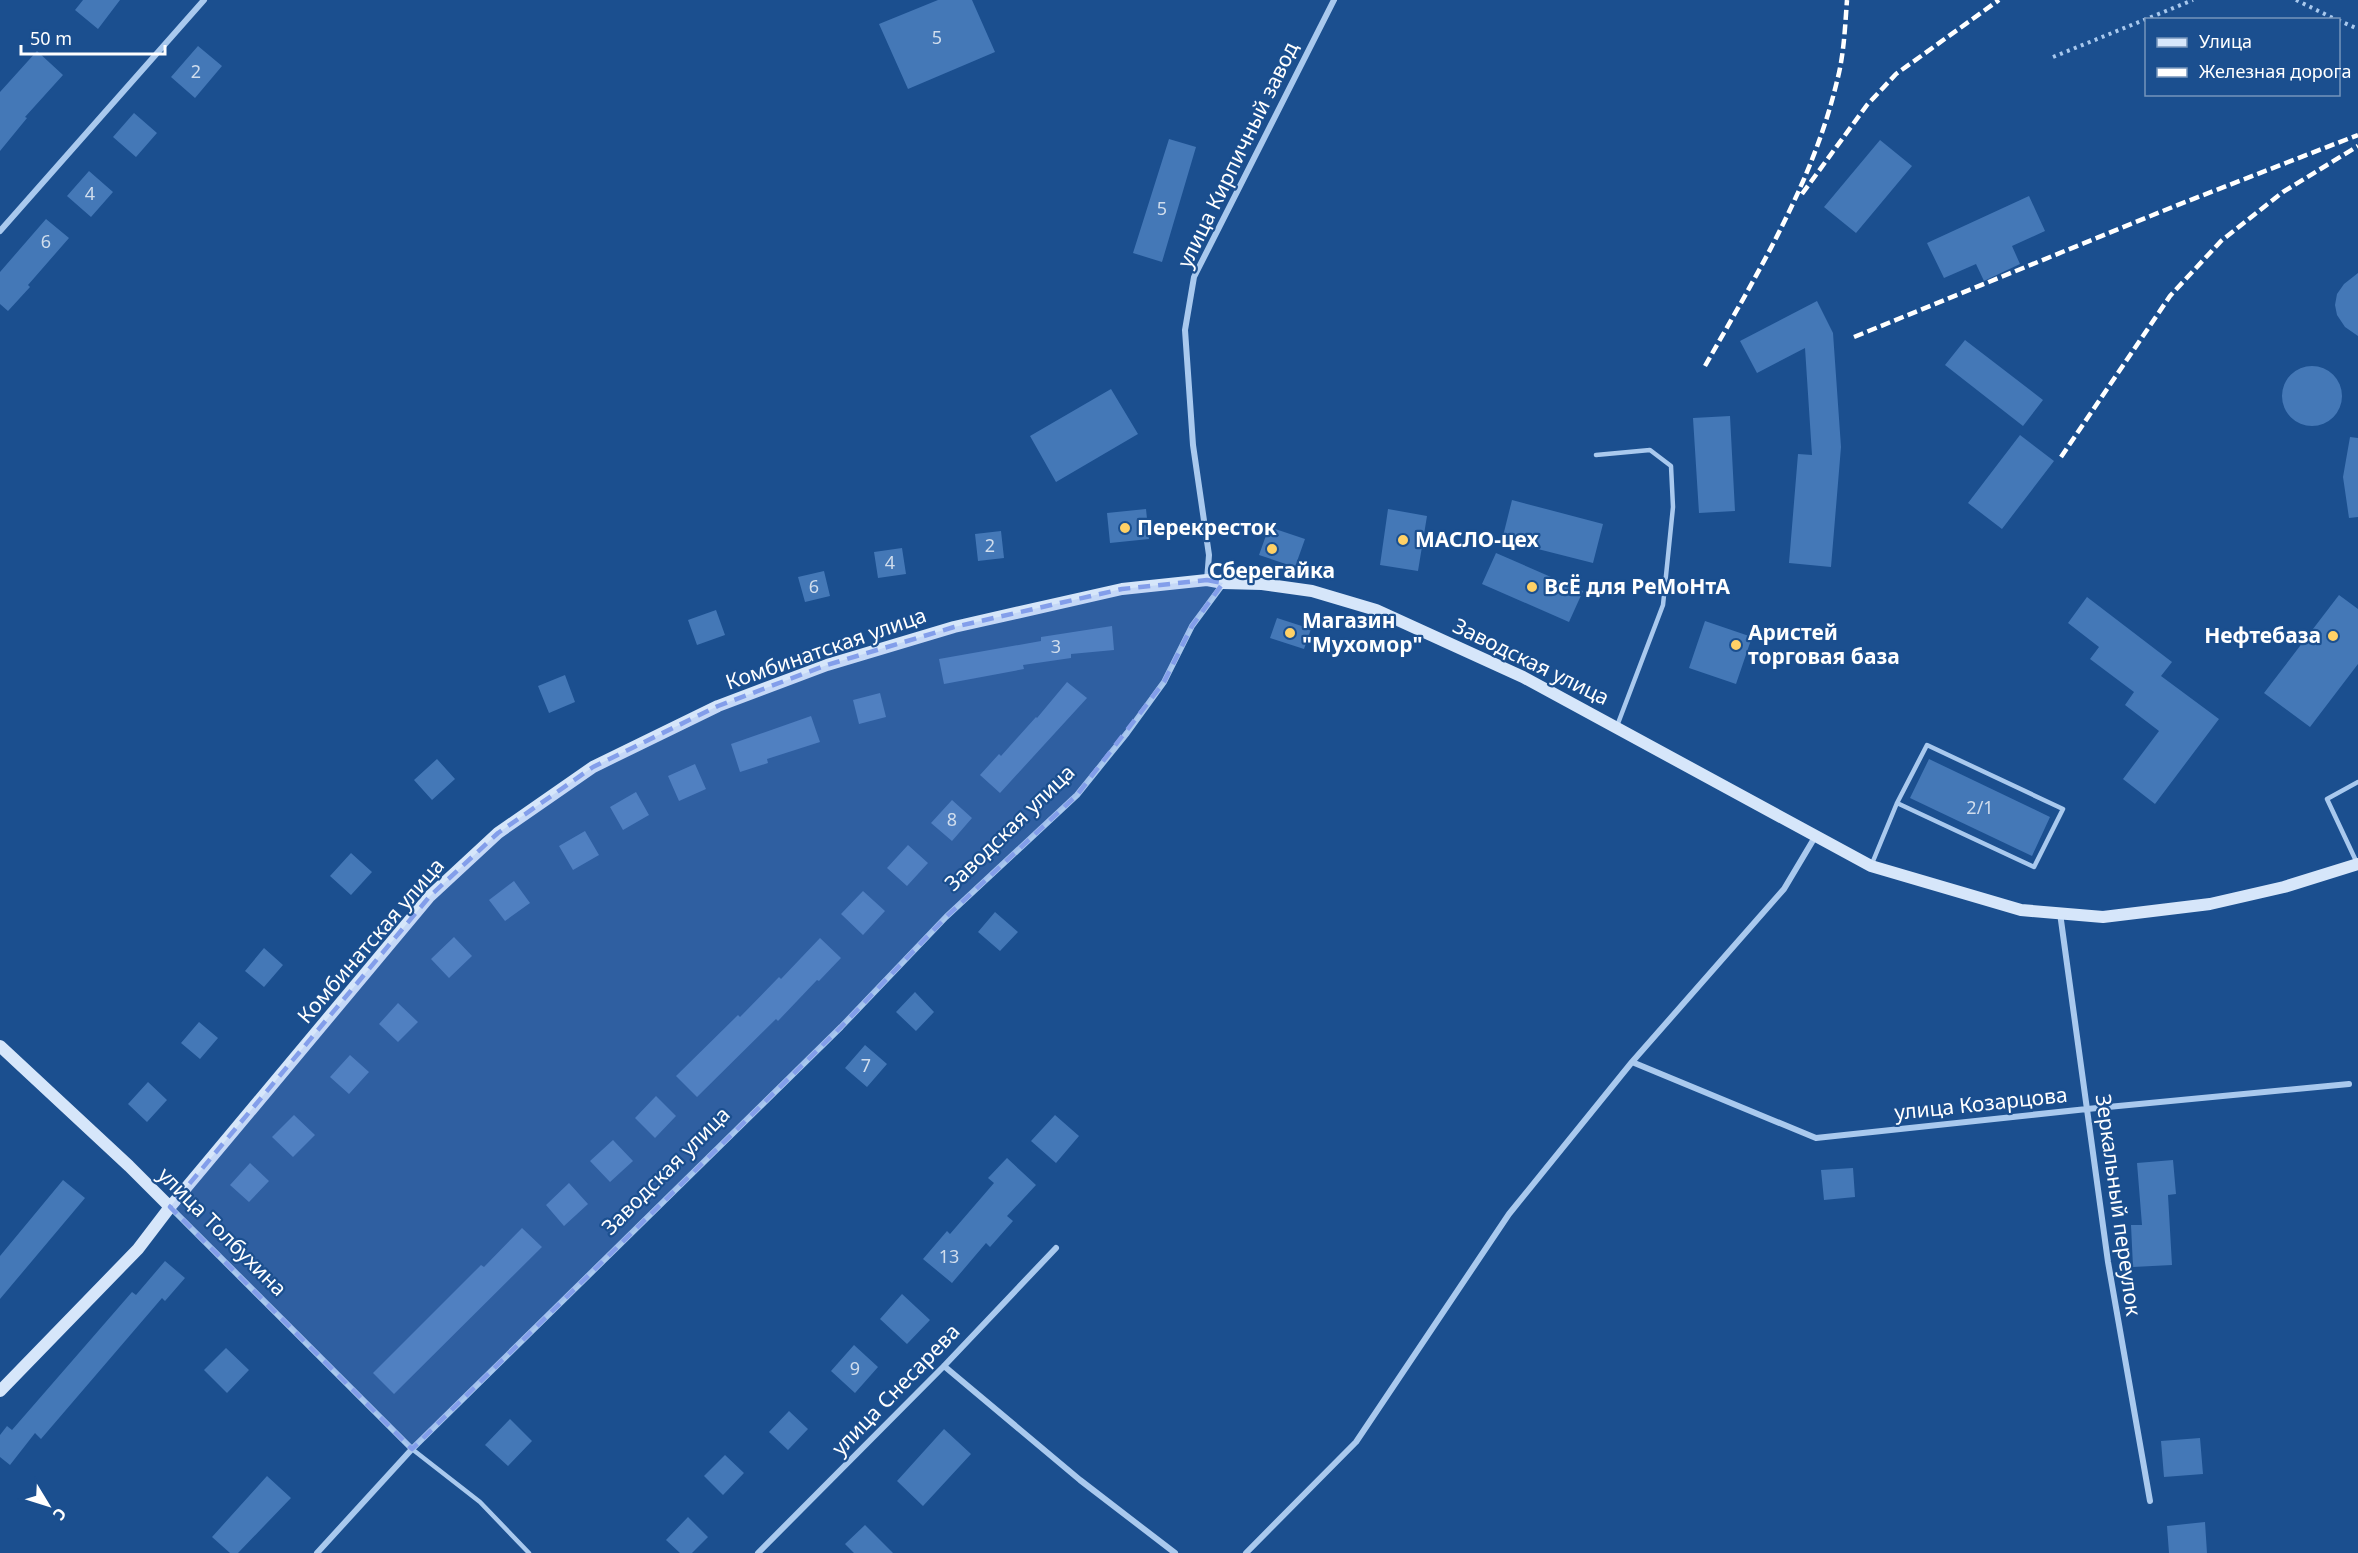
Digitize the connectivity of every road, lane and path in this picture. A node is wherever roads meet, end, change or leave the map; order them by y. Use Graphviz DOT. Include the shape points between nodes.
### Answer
graph roads {
  1 [pos="204,0"];
  2 [pos="1334,0"];
  3 [pos="2193,0"];
  4 [pos="2296,0"];
  5 [pos="2149,18"];
  6 [pos="2334,18"];
  7 [pos="2145,20"];
  8 [pos="2340,21"];
  9 [pos="2358,29"];
  10 [pos="2053,57"];
  11 [pos="0,231"];
  12 [pos="1596,455"];
  13 [pos="1208,580"];
  14 [pos="1223,583"];
  15 [pos="1617,726"];
  16 [pos="2358,782"];
  17 [pos="1898,803"];
  18 [pos="1815,837"];
  19 [pos="2358,864"];
  20 [pos="1871,866"];
  21 [pos="2060,913"];
  22 [pos="0,1046"];
  23 [pos="1632,1062"];
  24 [pos="2349,1084"];
  25 [pos="2087,1109"];
  26 [pos="170,1207"];
  27 [pos="1056,1248"];
  28 [pos="944,1366"];
  29 [pos="0,1391"];
  30 [pos="412,1449"];
  31 [pos="2150,1501"];
  32 [pos="316,1553"];
  33 [pos="529,1553"];
  34 [pos="758,1553"];
  35 [pos="1175,1553"];
  36 [pos="1246,1553"];
  1 -- 11 [label="street"];
  2 -- 13 [label="street, улица Кирпичный завод" via="1194,277 1185,330 1193,445 1209,555"];
  3 -- 5 [label="path"];
  4 -- 6 [label="path"];
  7 -- 10 [label="path"];
  8 -- 9 [label="path"];
  12 -- 15 [label="lane" via="1650,450 1671,466 1673,507 1663,605"];
  13 -- 14 [label="main road, Комбинатская улица"];
  13 -- 26 [label="main road, Комбинатская улица" via="1122,589 954,627 826,665 718,706 593,767 498,833 430,896"];
  14 -- 15 [label="main road, Заводская улица" via="1312,591 1376,610 1523,677"];
  14 -- 30 [label="street, Заводская улица" via="1192,626 1164,682 1077,795 946,917 841,1027"];
  15 -- 18 [label="main road, Заводская улица"];
  16 -- 19 [label="lane" via="2327,798"];
  17 -- 17 [label="lane" via="1927,745 2063,809 2034,867"];
  17 -- 20 [label="lane"];
  18 -- 20 [label="main road, Заводская улица"];
  18 -- 23 [label="street" via="1784,889"];
  19 -- 21 [label="main road, Заводская улица" via="2210,904 2103,917"];
  20 -- 21 [label="main road, Заводская улица" via="2021,910"];
  21 -- 25 [label="street, Зеркальный переулок"];
  22 -- 26 [label="main road, улица Толбухина"];
  23 -- 25 [label="street, улица Козарцова" via="1816,1138"];
  23 -- 36 [label="street" via="1509,1214 1356,1443"];
  24 -- 25 [label="street, улица Козарцова"];
  25 -- 31 [label="street, Зеркальный переулок" via="2108,1262"];
  26 -- 29 [label="main road, Комбинатская улица" via="138,1249"];
  26 -- 30 [label="street, улица Толбухина"];
  27 -- 28 [label="street, улица Снесарева"];
  28 -- 34 [label="street, улица Снесарева"];
  28 -- 35 [label="street" via="1080,1480"];
  30 -- 32 [label="street, Заводская улица"];
  30 -- 33 [label="lane" via="480,1502"];
}
